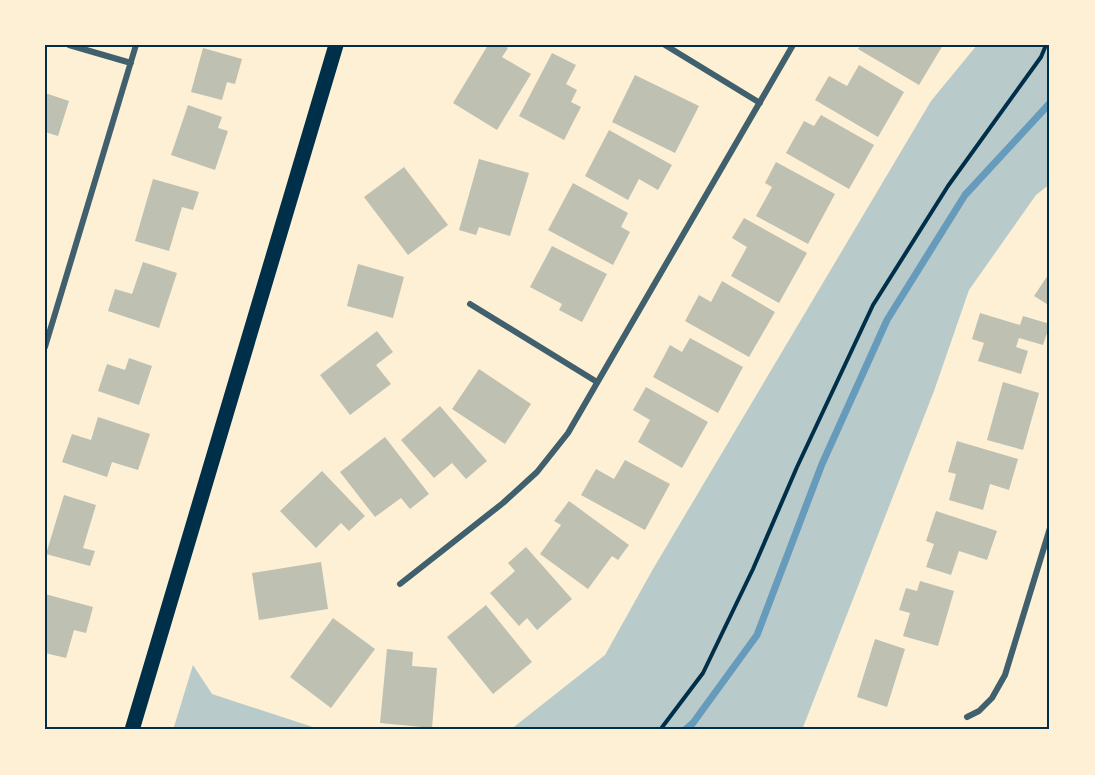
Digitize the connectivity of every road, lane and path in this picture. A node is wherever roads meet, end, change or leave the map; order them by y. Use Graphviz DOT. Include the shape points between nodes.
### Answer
graph roads {
  1 [pos="69,45"];
  2 [pos="136,45"];
  3 [pos="336,45"];
  4 [pos="665,45"];
  5 [pos="793,45"];
  6 [pos="1046,45"];
  7 [pos="131,63"];
  8 [pos="760,103"];
  9 [pos="470,304"];
  10 [pos="47,331"];
  11 [pos="45,347"];
  12 [pos="597,382"];
  13 [pos="1050,528"];
  14 [pos="400,584"];
  15 [pos="967,717"];
  16 [pos="132,730"];
  17 [pos="660,730"];
  1 -- 7 [label="street"];
  2 -- 7 [label="street"];
  3 -- 16 [label="main road"];
  4 -- 8 [label="street"];
  5 -- 8 [label="street"];
  6 -- 17 [label="path" via="948,186 873,304 703,673"];
  7 -- 10 [label="street"];
  8 -- 12 [label="street"];
  9 -- 12 [label="street"];
  10 -- 11 [label="street"];
  12 -- 14 [label="street" via="568,433 537,472"];
  13 -- 15 [label="street" via="1005,675 992,699"];
}
